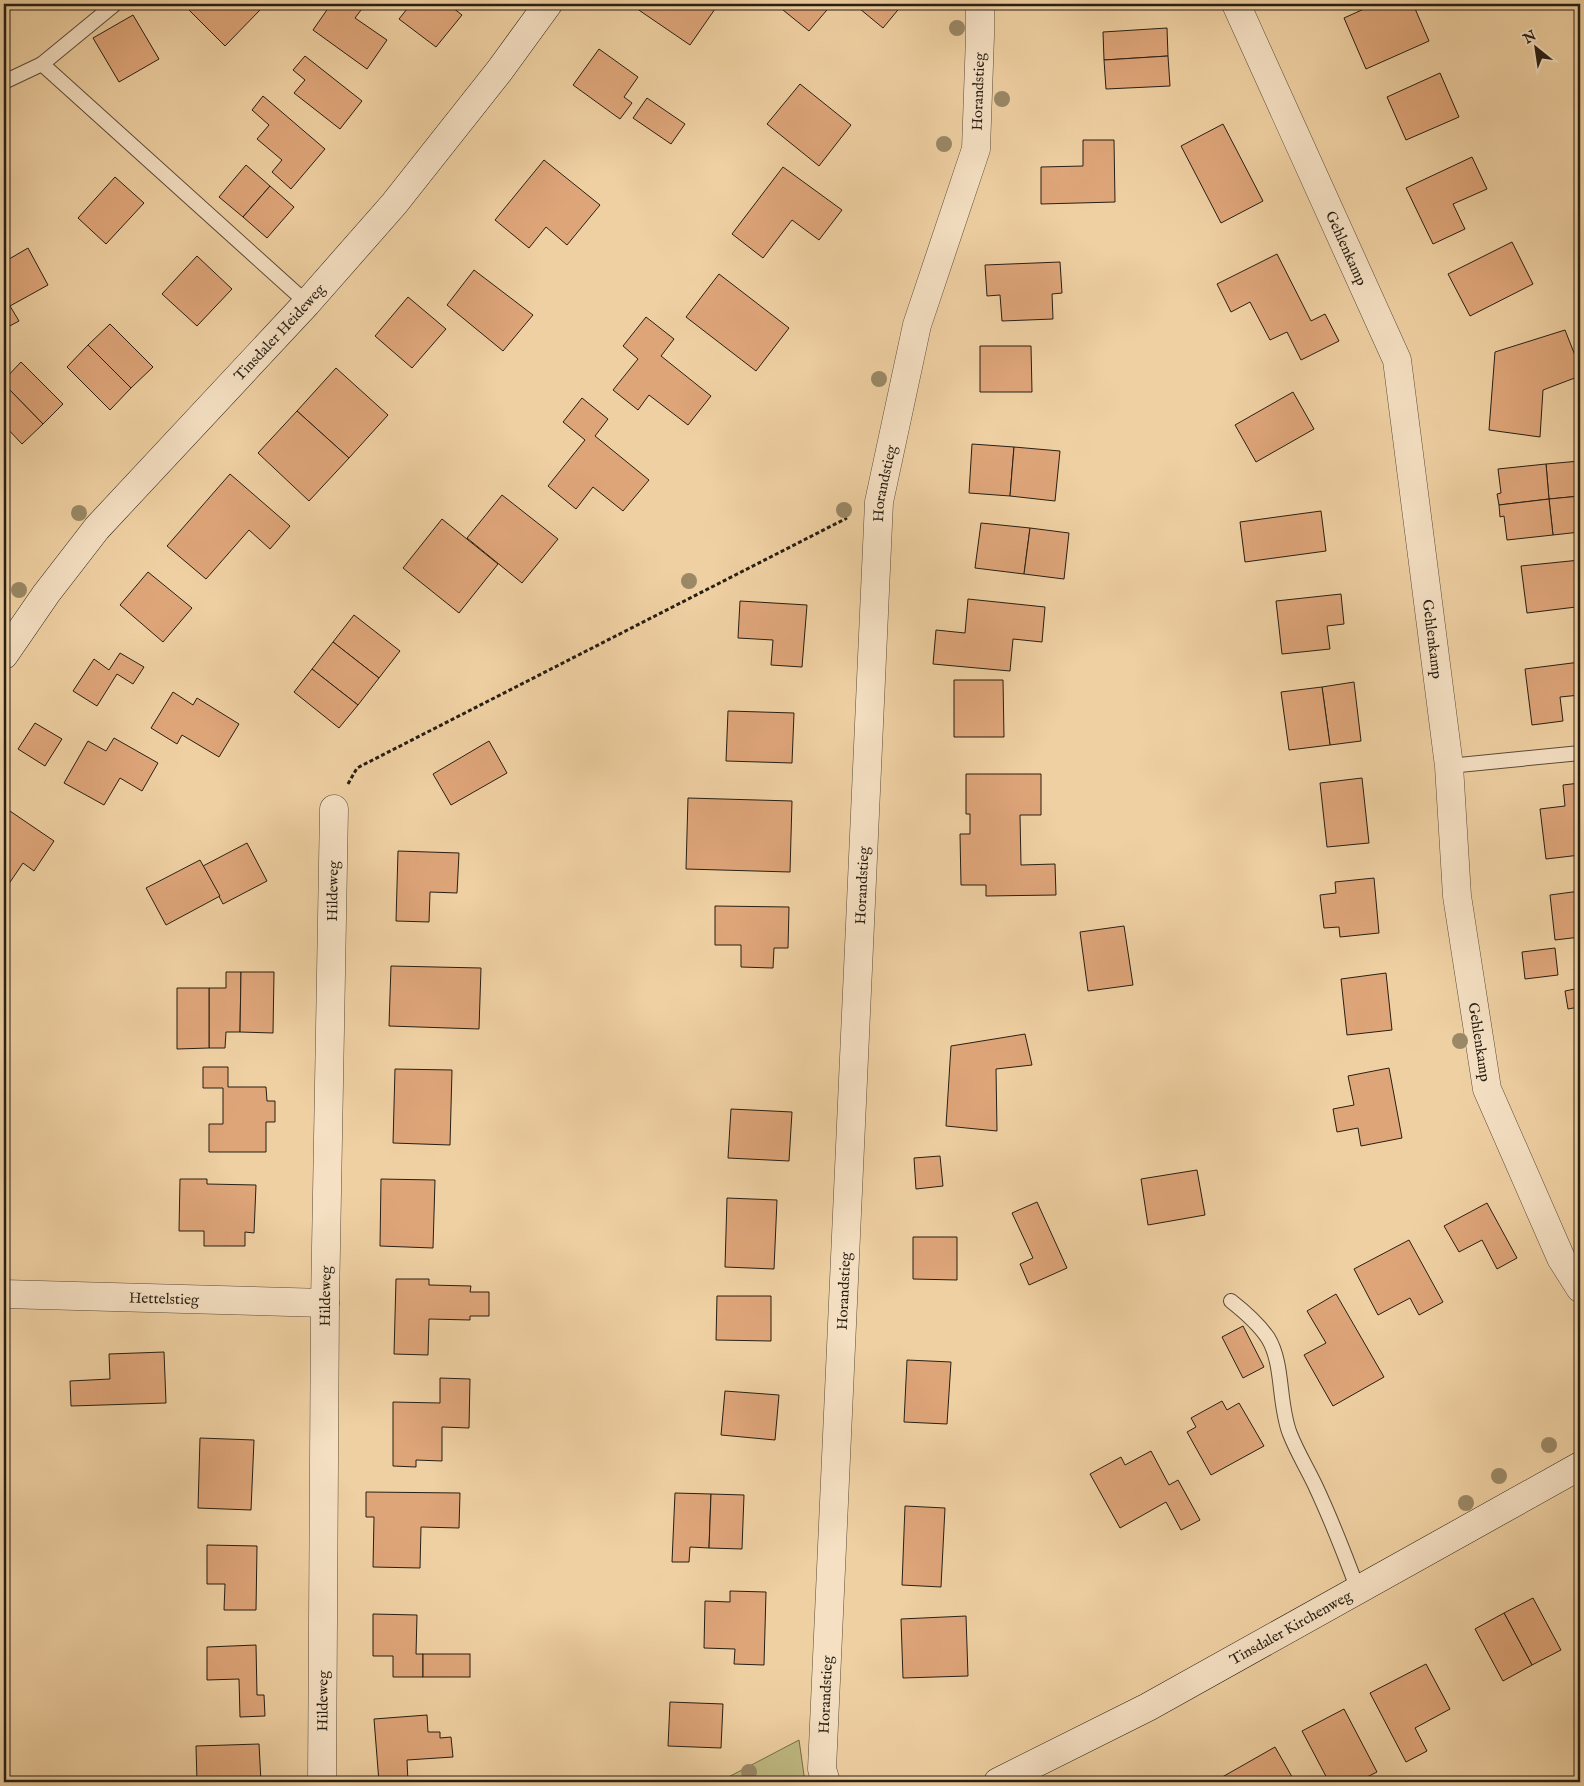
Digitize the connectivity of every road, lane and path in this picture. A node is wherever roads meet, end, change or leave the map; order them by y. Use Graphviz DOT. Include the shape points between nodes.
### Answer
graph roads {
  1 [pos="115,4"];
  2 [pos="548,4"];
  3 [pos="980,4"];
  4 [pos="1236,4"];
  5 [pos="42,64"];
  6 [pos="4,82"];
  7 [pos="307,303"];
  8 [pos="878,502"];
  9 [pos="4,655"];
  10 [pos="1580,754"];
  11 [pos="1449,766"];
  12 [pos="334,808"];
  13 [pos="1580,1288"];
  14 [pos="4,1294"];
  15 [pos="1231,1301"];
  16 [pos="325,1303"];
  17 [pos="1580,1466"];
  18 [pos="1358,1590"];
  19 [pos="322,1782"];
  20 [pos="826,1782"];
  21 [pos="998,1782"];
  1 -- 5 [label="lane"];
  2 -- 7 [label="street, Tinsdaler Heideweg" via="394,204"];
  3 -- 8 [label="street, Horandstieg" via="976,149 917,325"];
  4 -- 11 [label="street, Gehlenkamp" via="1397,360"];
  5 -- 6 [label="lane"];
  5 -- 7 [label="lane"];
  7 -- 9 [label="street, Tinsdaler Heideweg" via="98,528 46,594"];
  8 -- 12 [label="path" via="357,768"];
  8 -- 20 [label="street, Horandstieg" via="822,1769"];
  10 -- 11 [label="lane"];
  11 -- 13 [label="street, Gehlenkamp" via="1457,896 1487,1089 1561,1258"];
  12 -- 16 [label="street, Hildeweg"];
  14 -- 16 [label="street, Hettelstieg"];
  15 -- 18 [label="lane" via="1252,1318 1268,1338 1275,1354 1289,1433"];
  16 -- 19 [label="street, Hildeweg"];
  17 -- 18 [label="street, Tinsdaler Kirchenweg"];
  18 -- 21 [label="street, Tinsdaler Kirchenweg" via="1148,1707"];
}
